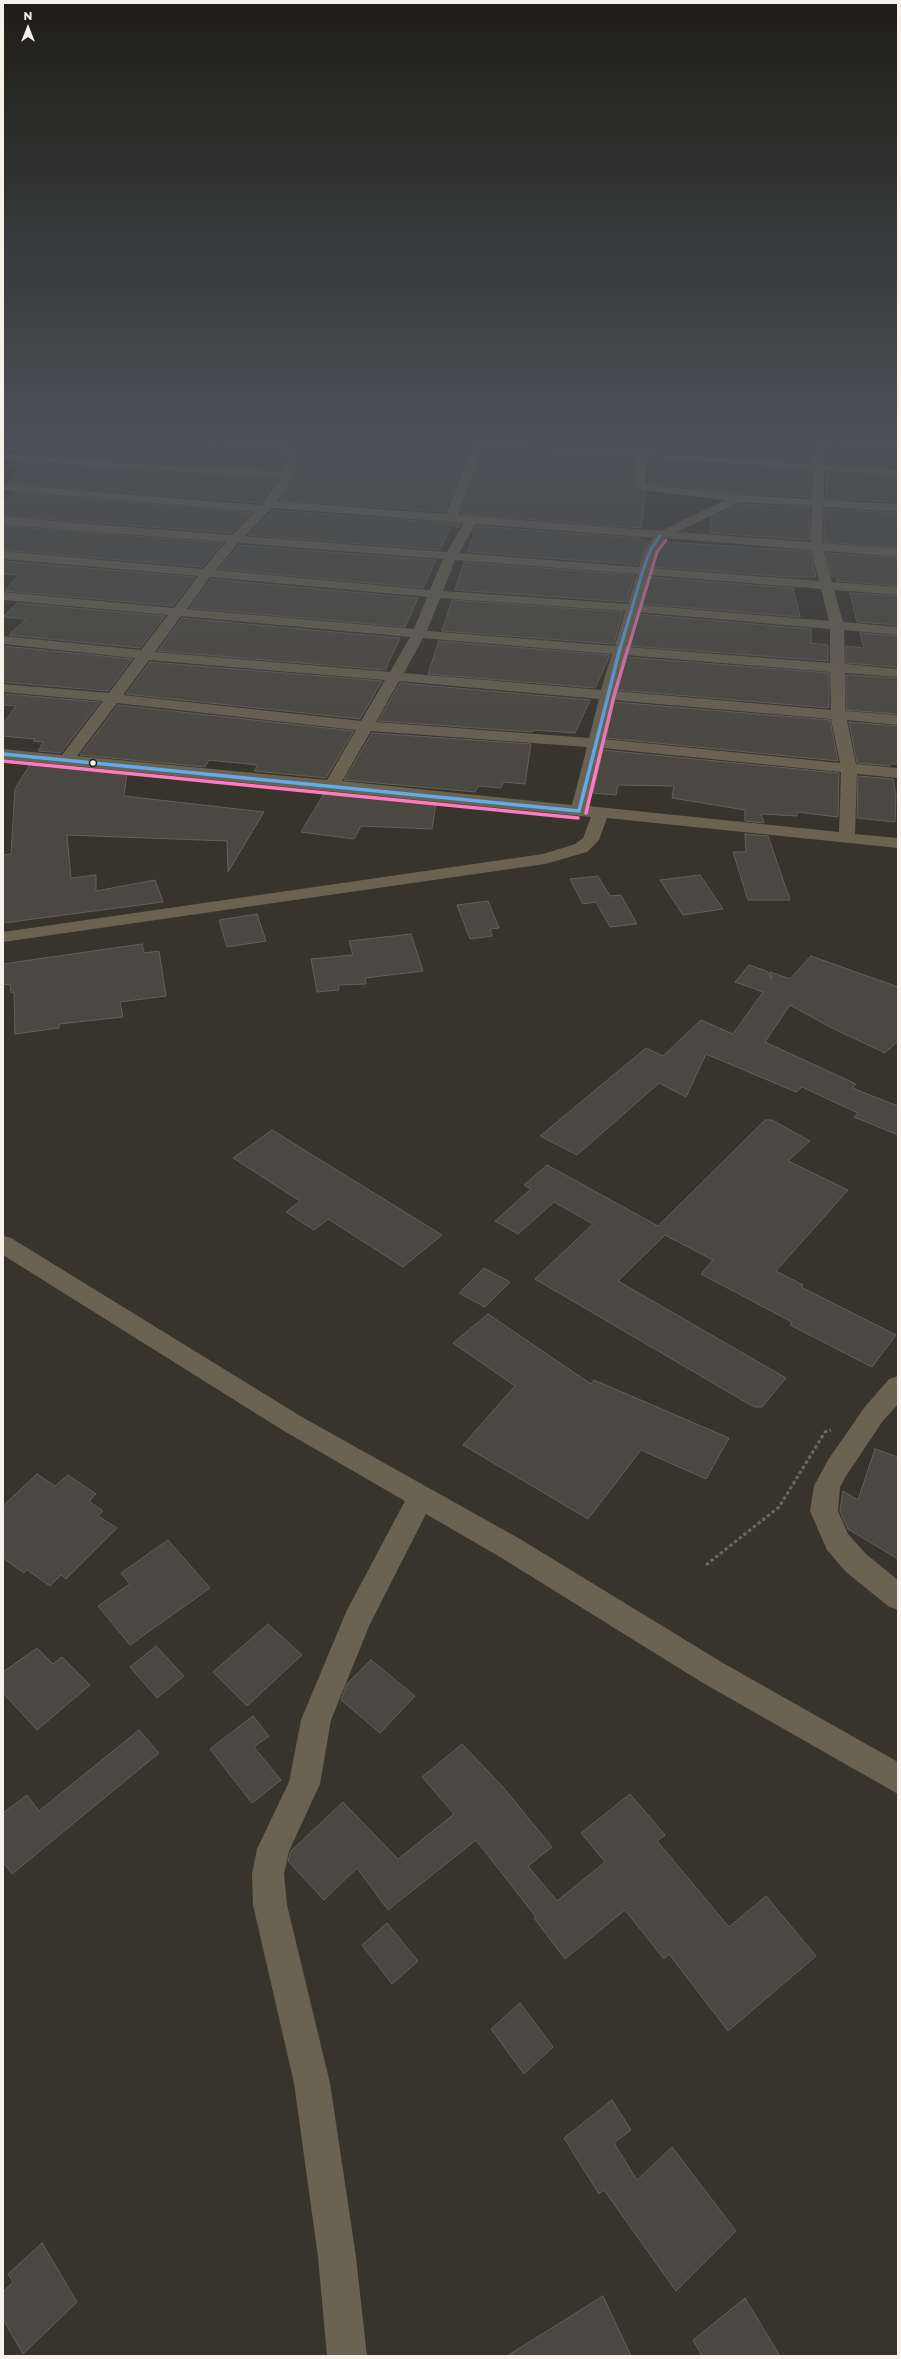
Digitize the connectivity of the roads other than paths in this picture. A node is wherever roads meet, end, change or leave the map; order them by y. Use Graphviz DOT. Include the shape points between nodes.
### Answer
graph roads {
  1 [pos="12,546"];
  2 [pos="229,546"];
  3 [pos="320,546"];
  4 [pos="456,546"];
  5 [pos="653,546"];
  6 [pos="816,546"];
  7 [pos="817,546"];
  8 [pos="898,553"];
  9 [pos="3,555"];
  10 [pos="450,557"];
  11 [pos="643,570"];
  12 [pos="206,574"];
  13 [pos="827,586"];
  14 [pos="898,591"];
  15 [pos="436,594"];
  16 [pos="3,596"];
  17 [pos="632,608"];
  18 [pos="176,612"];
  19 [pos="837,626"];
  20 [pos="898,631"];
  21 [pos="419,634"];
  22 [pos="3,640"];
  23 [pos="620,651"];
  24 [pos="144,654"];
  25 [pos="838,667"];
  26 [pos="898,672"];
  27 [pos="395,676"];
  28 [pos="3,688"];
  29 [pos="607,694"];
  30 [pos="114,698"];
  31 [pos="838,714"];
  32 [pos="898,720"];
  33 [pos="365,726"];
  34 [pos="596,743"];
  35 [pos="3,754"];
  36 [pos="66,760"];
  37 [pos="849,768"];
  38 [pos="898,773"];
  39 [pos="332,785"];
  40 [pos="579,811"];
  41 [pos="601,813"];
  42 [pos="847,838"];
  43 [pos="898,843"];
  44 [pos="3,937"];
  45 [pos="3,1244"];
  46 [pos="898,1386"];
  47 [pos="421,1497"];
  48 [pos="898,1597"];
  49 [pos="898,1779"];
  50 [pos="347,2356"];
  1 -- 9 [label="street"];
  2 -- 12 [label="street"];
  3 -- 10 [label="street"];
  4 -- 10 [label="street"];
  5 -- 11 [label="street"];
  6 -- 13 [label="street"];
  7 -- 8 [label="street"];
  9 -- 12 [label="street"];
  10 -- 11 [label="street"];
  10 -- 15 [label="street"];
  11 -- 13 [label="street"];
  11 -- 17 [label="street"];
  12 -- 15 [label="street"];
  12 -- 18 [label="street"];
  13 -- 14 [label="street"];
  13 -- 19 [label="street"];
  15 -- 17 [label="street"];
  15 -- 21 [label="street"];
  16 -- 18 [label="street"];
  17 -- 19 [label="street"];
  17 -- 23 [label="street"];
  18 -- 21 [label="street"];
  18 -- 24 [label="street"];
  19 -- 20 [label="street"];
  19 -- 25 [label="street"];
  21 -- 23 [label="street"];
  21 -- 27 [label="street"];
  22 -- 24 [label="street"];
  23 -- 25 [label="street"];
  23 -- 29 [label="street"];
  24 -- 27 [label="street"];
  24 -- 30 [label="street"];
  25 -- 26 [label="street"];
  25 -- 31 [label="street"];
  27 -- 29 [label="street"];
  27 -- 33 [label="street"];
  28 -- 30 [label="street"];
  29 -- 31 [label="street"];
  29 -- 34 [label="street"];
  30 -- 33 [label="street"];
  30 -- 36 [label="street"];
  31 -- 32 [label="street"];
  31 -- 37 [label="street"];
  33 -- 34 [label="street"];
  33 -- 39 [label="street"];
  34 -- 37 [label="street"];
  34 -- 40 [label="street"];
  35 -- 36 [label="street"];
  36 -- 39 [label="street"];
  37 -- 38 [label="street"];
  37 -- 42 [label="street"];
  39 -- 40 [label="street"];
  40 -- 41 [label="street"];
  41 -- 42 [label="street"];
  41 -- 44 [label="street" via="591,840 580,848 545,859"];
  42 -- 43 [label="street"];
  45 -- 47 [label="street" via="293,1424"];
  46 -- 48 [label="street" via="872,1415 827,1486 824,1511 837,1542 851,1558"];
  47 -- 49 [label="street" via="510,1548 714,1673"];
  47 -- 50 [label="street" via="357,1619 316,1720 304,1784 274,1849 268,1874 270,1905 312,2083 337,2257"];
}
